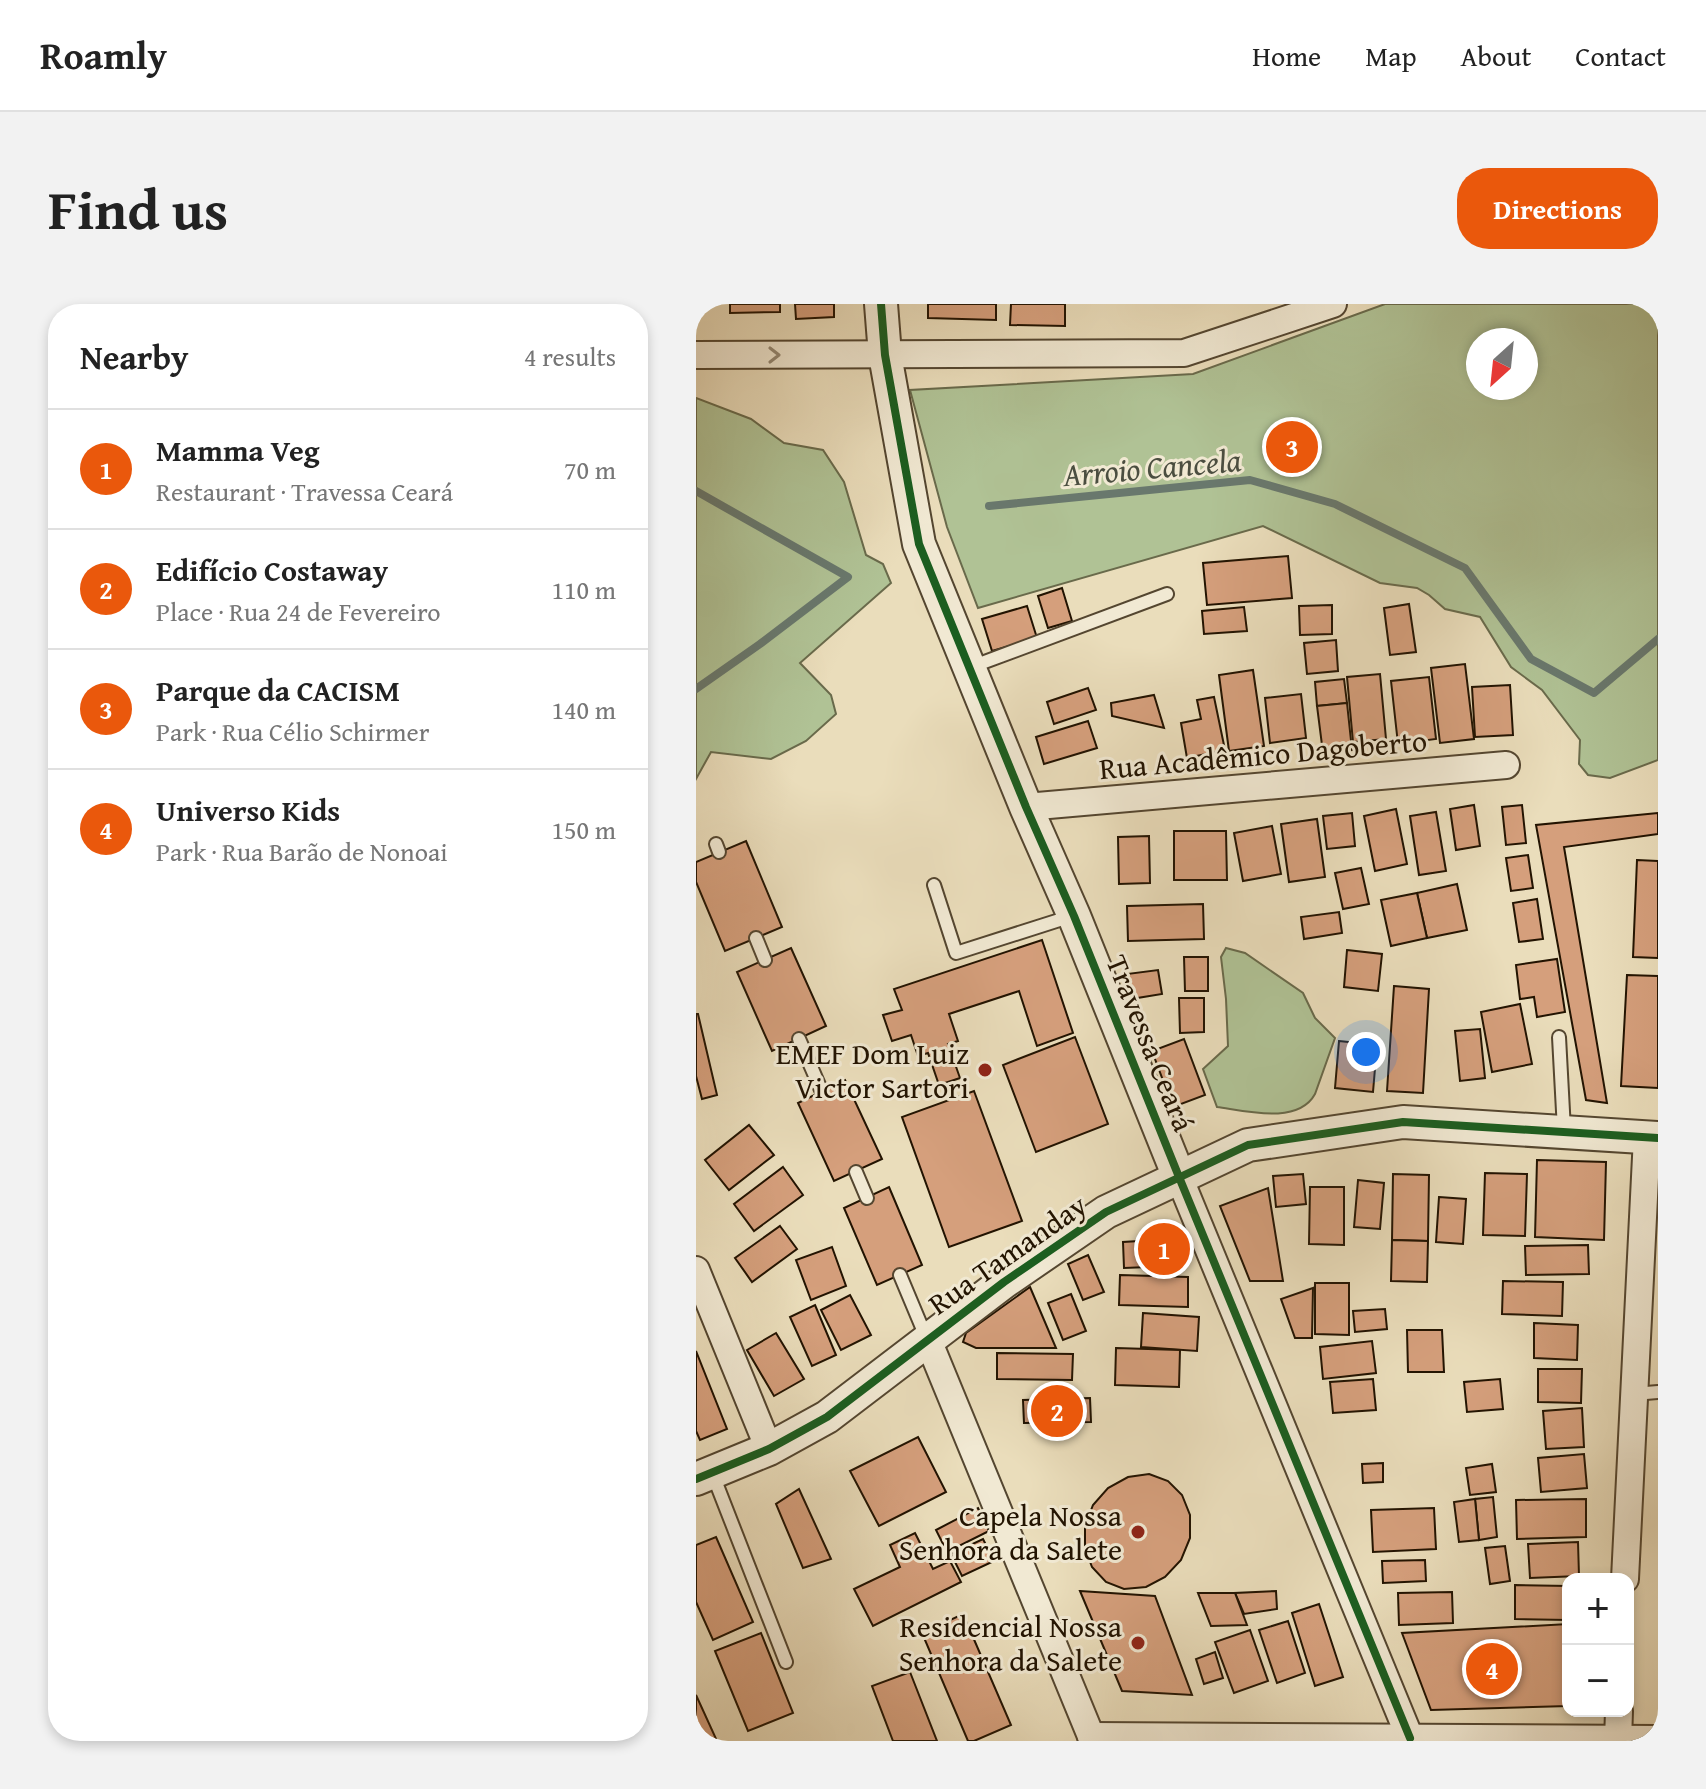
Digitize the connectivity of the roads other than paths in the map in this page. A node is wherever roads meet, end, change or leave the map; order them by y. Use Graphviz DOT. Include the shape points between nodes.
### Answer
graph roads {
  1 [pos="881,304"];
  2 [pos="1333,304"];
  3 [pos="696,355"];
  4 [pos="885,355"];
  5 [pos="1167,594"];
  6 [pos="969,668"];
  7 [pos="1506,765"];
  8 [pos="1026,807"];
  9 [pos="934,885"];
  10 [pos="1074,916"];
  11 [pos="756,938"];
  12 [pos="765,960"];
  13 [pos="1559,1037"];
  14 [pos="799,1039"];
  15 [pos="822,1092"];
  16 [pos="1564,1132"];
  17 [pos="1652,1138"];
  18 [pos="856,1172"];
  19 [pos="1179,1177"];
  20 [pos="867,1198"];
  21 [pos="696,1270"];
  22 [pos="900,1275"];
  23 [pos="928,1340"];
  24 [pos="1646,1393"];
  25 [pos="769,1449"];
  26 [pos="704,1476"];
  27 [pos="1626,1573"];
  28 [pos="786,1662"];
  29 [pos="1619,1717"];
  30 [pos="1410,1738"];
  31 [pos="1092,1739"];
  32 [pos="1658,1739"];
  33 [pos="1618,1740"];
  1 -- 4 [label="street, Travessa Ceará"];
  2 -- 4 [label="street" via="1184,353"];
  3 -- 4 [label="street, one-way"];
  4 -- 6 [label="street, Travessa Ceará" via="919,544"];
  5 -- 6 [label="lane"];
  6 -- 8 [label="street, Travessa Ceará"];
  7 -- 8 [label="street, Rua Acadêmico Dagoberto"];
  8 -- 10 [label="street, Travessa Ceará"];
  9 -- 10 [label="lane" via="956,953"];
  10 -- 19 [label="street, Travessa Ceará"];
  11 -- 12 [label="lane"];
  13 -- 16 [label="lane"];
  14 -- 15 [label="lane"];
  16 -- 17 [label="street, Rua Tamanday"];
  16 -- 19 [label="street, Rua Tamanday" via="1403,1122 1248,1145"];
  17 -- 24 [label="street"];
  18 -- 20 [label="lane"];
  19 -- 23 [label="street, Rua Tamanday" via="1106,1212"];
  19 -- 30 [label="street, Travessa Ceará"];
  21 -- 25 [label="street"];
  22 -- 23 [label="lane"];
  23 -- 25 [label="street, Rua Tamanday" via="827,1417"];
  23 -- 31 [label="street"];
  24 -- 27 [label="street"];
  25 -- 26 [label="street, Rua Tamanday"];
  26 -- 28 [label="lane"];
  29 -- 33 [label="street"];
  30 -- 31 [label="street"];
  30 -- 33 [label="street"];
  32 -- 33 [label="street"];
}
